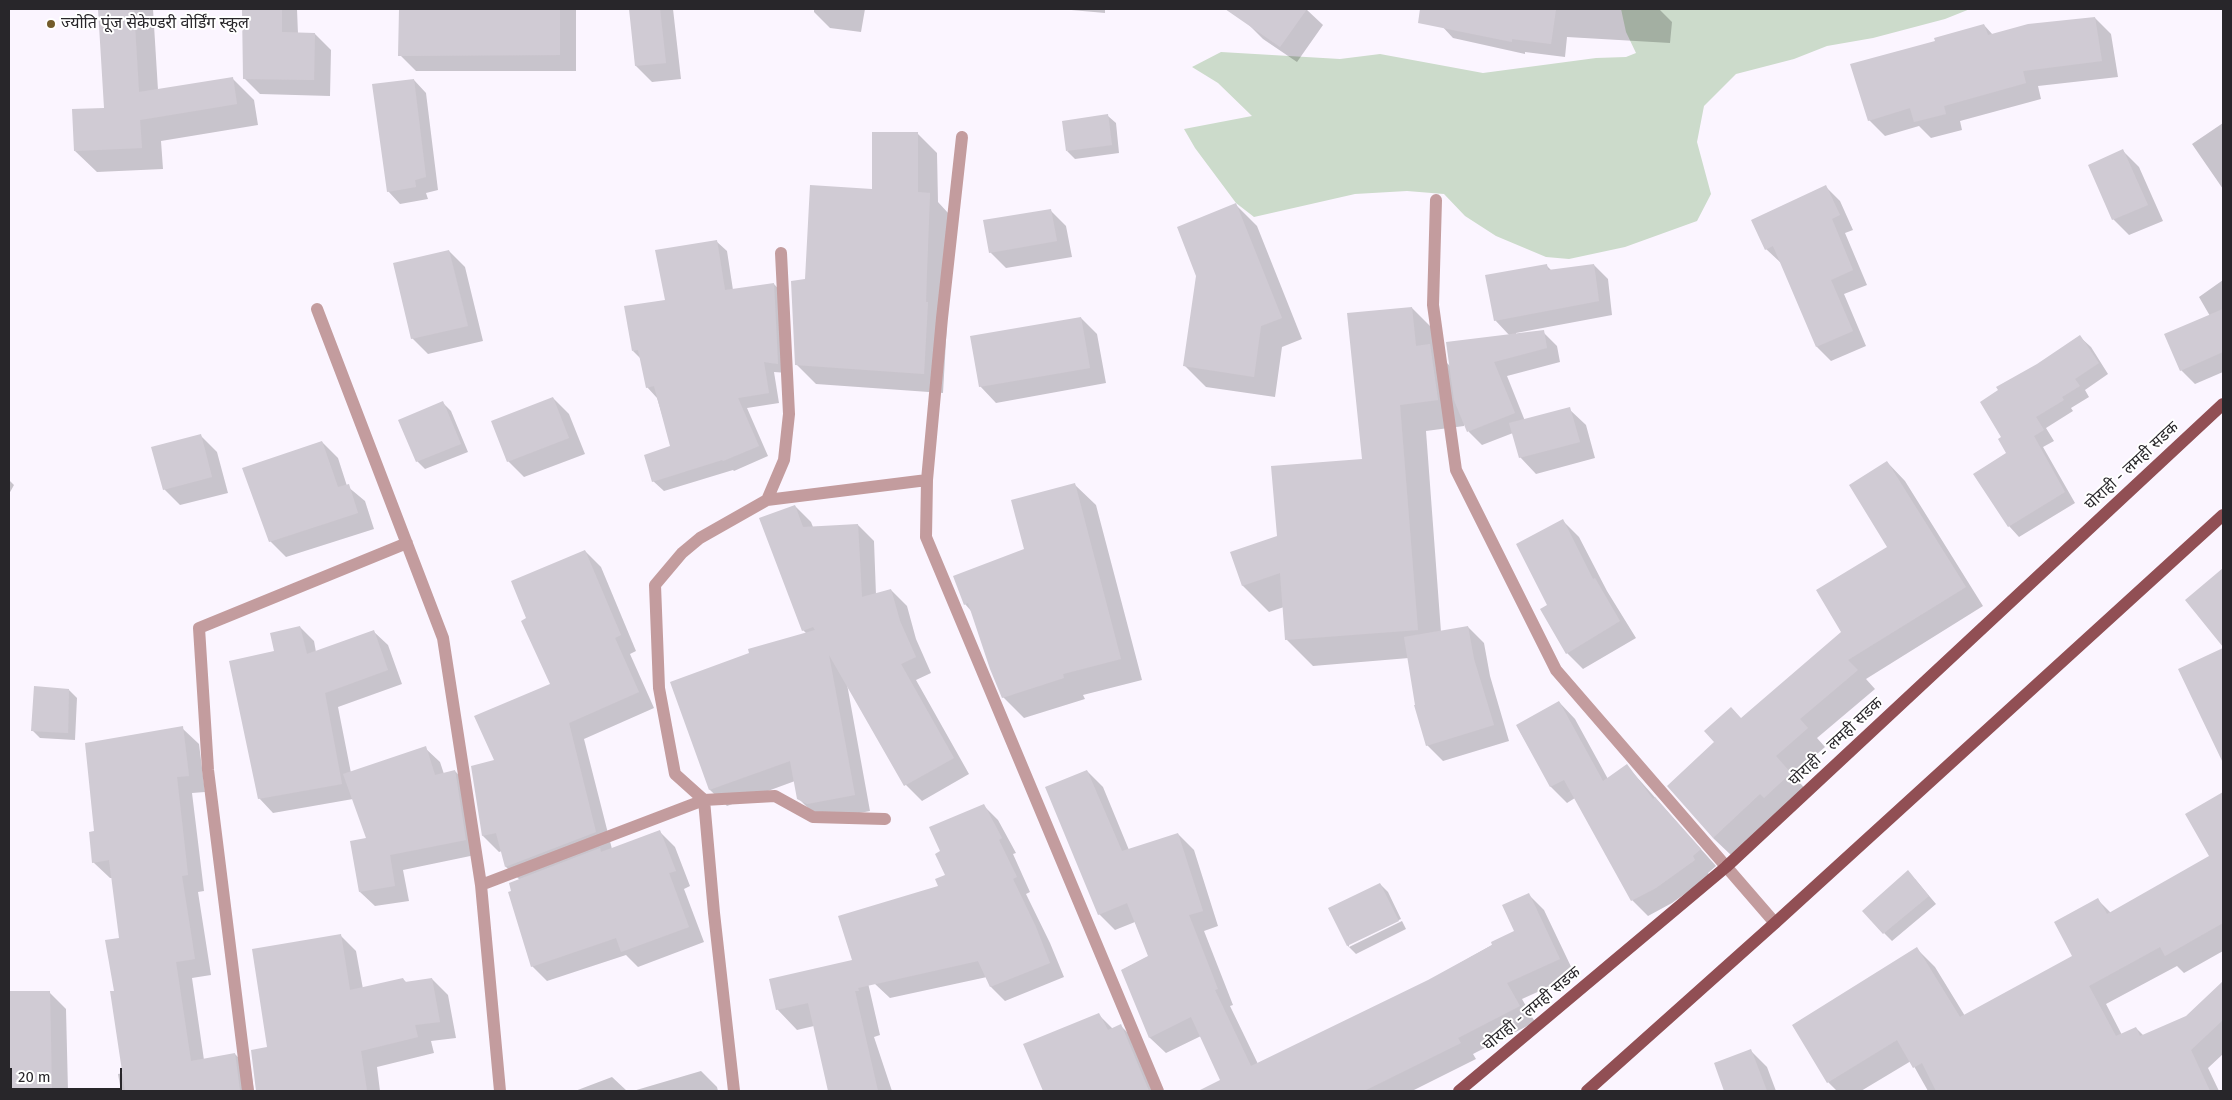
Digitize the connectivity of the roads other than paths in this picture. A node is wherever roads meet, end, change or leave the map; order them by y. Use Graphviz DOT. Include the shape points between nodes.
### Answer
graph roads {
  1 [pos="962,137"];
  2 [pos="1436,200"];
  3 [pos="781,253"];
  4 [pos="317,309"];
  5 [pos="2223,404"];
  6 [pos="927,480"];
  7 [pos="767,500"];
  8 [pos="2223,515"];
  9 [pos="407,543"];
  10 [pos="704,800"];
  11 [pos="885,819"];
  12 [pos="1726,867"];
  13 [pos="481,885"];
  14 [pos="1775,923"];
  15 [pos="248,1091"];
  16 [pos="500,1091"];
  17 [pos="734,1091"];
  18 [pos="1158,1091"];
  19 [pos="1459,1091"];
  20 [pos="1587,1091"];
  1 -- 6 [label="street"];
  2 -- 12 [label="street" via="1433,305 1456,470 1556,670"];
  3 -- 7 [label="street" via="789,414 784,460"];
  4 -- 9 [label="street"];
  5 -- 12 [label="main road, घोराही - लमही सडक"];
  6 -- 7 [label="street"];
  6 -- 18 [label="street" via="926,537"];
  7 -- 10 [label="street" via="700,538 654,584 659,688 675,774"];
  8 -- 14 [label="main road"];
  9 -- 13 [label="street" via="443,638"];
  9 -- 15 [label="street" via="199,628 208,770"];
  10 -- 11 [label="street" via="775,796 813,817"];
  10 -- 13 [label="street"];
  10 -- 17 [label="street"];
  12 -- 14 [label="street"];
  12 -- 19 [label="main road, घोराही - लमही सडक"];
  13 -- 16 [label="street"];
  14 -- 20 [label="main road"];
}
